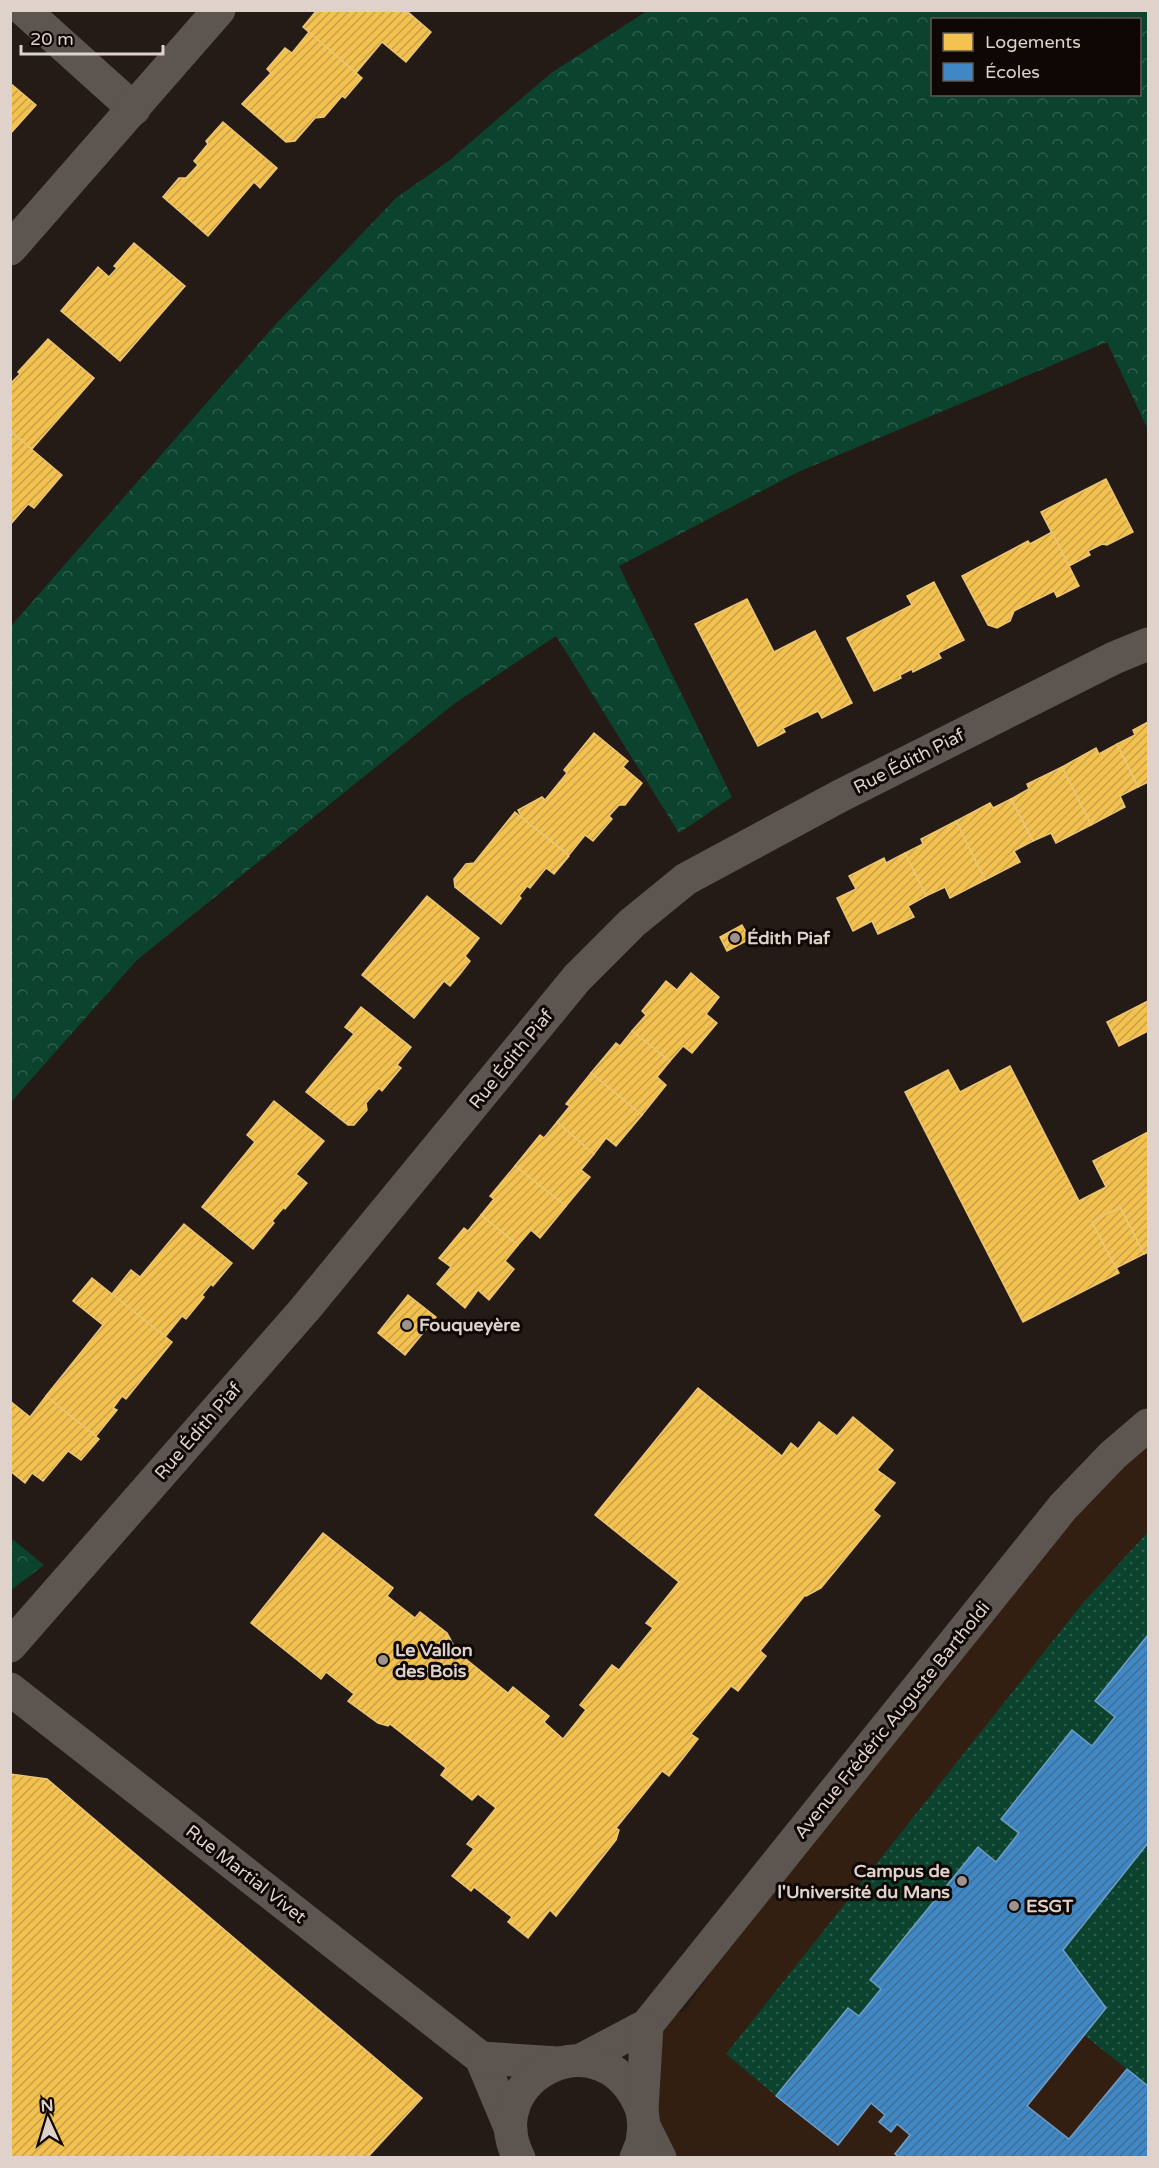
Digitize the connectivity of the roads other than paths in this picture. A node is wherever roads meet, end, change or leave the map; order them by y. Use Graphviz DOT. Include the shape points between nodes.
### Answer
graph roads {
  1 [pos="24,10"];
  2 [pos="219,10"];
  3 [pos="134,109"];
  4 [pos="10,249"];
  5 [pos="1149,644"];
  6 [pos="1149,1425"];
  7 [pos="10,1646"];
  8 [pos="10,1689"];
  9 [pos="647,2025"];
  10 [pos="481,2058"];
  11 [pos="569,2062"];
  12 [pos="643,2118"];
  13 [pos="514,2148"];
  14 [pos="636,2157"];
  15 [pos="660,2157"];
  1 -- 3 [label="street"];
  2 -- 3 [label="street"];
  3 -- 4 [label="street"];
  5 -- 7 [label="street, Rue Édith Piaf" via="840,796 686,879 632,923 577,978 305,1309"];
  6 -- 9 [label="street, Avenue Frédéric Auguste Bartholdi" via="1113,1455 1064,1507"];
  8 -- 10 [label="street, Rue Martial Vivet"];
  9 -- 11 [label="street, Avenue Frédéric Auguste Bartholdi"];
  9 -- 12 [label="street"];
  10 -- 11 [label="street"];
  10 -- 13 [label="street, Rue Martial Vivet"];
  11 -- 12 [label="street" via="597,2063 612,2070 636,2094"];
  11 -- 13 [label="street, Avenue Frédéric Auguste Bartholdi" via="532,2078 520,2093 513,2111"];
  12 -- 14 [label="street" via="642,2143"];
  12 -- 15 [label="street"];
}
